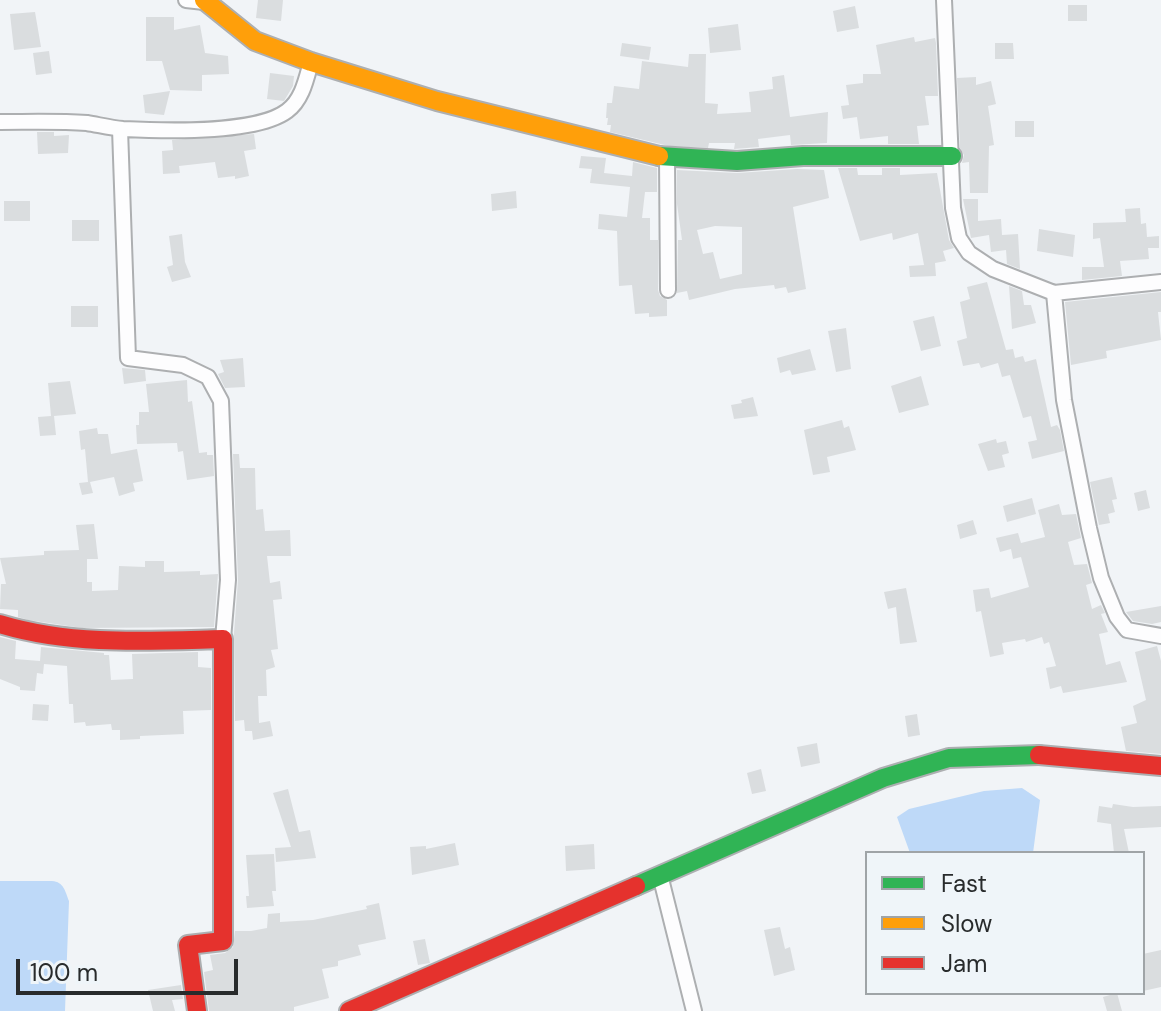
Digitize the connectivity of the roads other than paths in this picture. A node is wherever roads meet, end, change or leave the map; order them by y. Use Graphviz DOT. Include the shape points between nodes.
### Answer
graph roads {
  1 [pos="198,1"];
  2 [pos="948,1"];
  3 [pos="311,62"];
  4 [pos="0,122"];
  5 [pos="120,129"];
  6 [pos="952,156"];
  7 [pos="667,158"];
  8 [pos="1161,282"];
  9 [pos="668,290"];
  10 [pos="1054,293"];
  11 [pos="0,624"];
  12 [pos="1161,636"];
  13 [pos="223,639"];
  14 [pos="1161,766"];
  15 [pos="660,875"];
  16 [pos="197,1011"];
  17 [pos="349,1011"];
  18 [pos="694,1011"];
  1 -- 3 [label="street" via="255,41"];
  2 -- 6 [label="street"];
  3 -- 5 [label="street" via="299,100 268,121"];
  3 -- 7 [label="street" via="437,101"];
  4 -- 5 [label="street" via="87,123"];
  5 -- 13 [label="street" via="128,358 183,365 208,377 221,401 228,580"];
  6 -- 7 [label="street"];
  6 -- 10 [label="street" via="953,208 959,238 969,253 993,269"];
  7 -- 9 [label="street"];
  8 -- 10 [label="street"];
  10 -- 12 [label="street" via="1064,400 1101,578 1127,630"];
  11 -- 13 [label="street" via="27,634"];
  13 -- 16 [label="street" via="223,941 188,945"];
  14 -- 15 [label="street" via="1034,754 949,758 883,778"];
  15 -- 17 [label="street"];
  15 -- 18 [label="street"];
}
